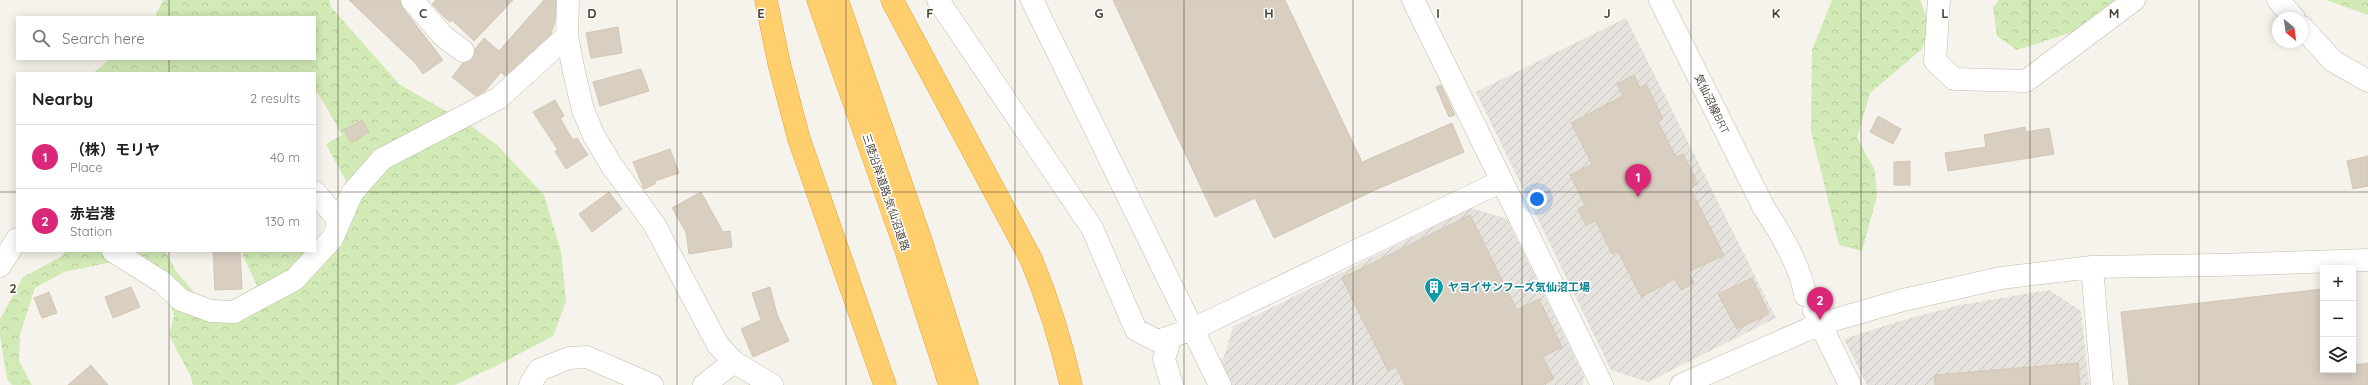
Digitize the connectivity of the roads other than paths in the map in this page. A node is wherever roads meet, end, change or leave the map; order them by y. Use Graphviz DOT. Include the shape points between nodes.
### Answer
graph roads {
  1 [pos="414,0"];
  2 [pos="568,0"];
  3 [pos="766,0"];
  4 [pos="818,0"];
  5 [pos="837,0"];
  6 [pos="892,0"];
  7 [pos="938,0"];
  8 [pos="1032,0"];
  9 [pos="1413,0"];
  10 [pos="1660,0"];
  11 [pos="1940,0"];
  12 [pos="2134,0"];
  13 [pos="2278,0"];
  14 [pos="2289,12"];
  15 [pos="2308,34"];
  16 [pos="567,36"];
  17 [pos="463,50"];
  18 [pos="2368,81"];
  19 [pos="1502,181"];
  20 [pos="316,193"];
  21 [pos="339,221"];
  22 [pos="16,241"];
  23 [pos="114,252"];
  24 [pos="2368,260"];
  25 [pos="0,266"];
  26 [pos="2092,267"];
  27 [pos="1820,324"];
  28 [pos="1193,329"];
  29 [pos="1171,337"];
  30 [pos="720,376"];
  31 [pos="530,385"];
  32 [pos="652,385"];
  33 [pos="772,385"];
  34 [pos="885,385"];
  35 [pos="950,385"];
  36 [pos="967,385"];
  37 [pos="1071,385"];
  38 [pos="1172,385"];
  39 [pos="1220,385"];
  40 [pos="1602,385"];
  41 [pos="1682,385"];
  42 [pos="1850,385"];
  43 [pos="2102,385"];
  1 -- 17 [label="street" via="443,36"];
  2 -- 16 [label="street"];
  3 -- 34 [label="highway" via="799,139"];
  4 -- 35 [label="highway, 三陸沿岸道路;気仙沼道路" via="905,247"];
  5 -- 36 [label="highway, 三陸沿岸道路;気仙沼道路" via="921,242"];
  6 -- 37 [label="highway" via="1031,259 1052,312"];
  7 -- 29 [label="street" via="1092,228 1136,330 1158,341"];
  8 -- 28 [label="street"];
  9 -- 19 [label="street"];
  10 -- 27 [label="street, 気仙沼線BRT" via="1764,208 1775,225"];
  11 -- 12 [label="street" via="1935,61 1949,75 1954,79 2026,81"];
  13 -- 14 [label="street"];
  15 -- 18 [label="street" via="2332,61"];
  16 -- 21 [label="street" via="499,98 382,159 352,193"];
  16 -- 30 [label="street" via="583,110 594,136 612,166 654,224 678,267 718,345"];
  19 -- 28 [label="street"];
  19 -- 40 [label="street"];
  20 -- 21 [label="street"];
  21 -- 23 [label="street" via="332,239 295,278 234,312 211,311 181,300 162,282"];
  22 -- 25 [label="street"];
  24 -- 26 [label="street"];
  26 -- 27 [label="street" via="2008,277 1947,289"];
  26 -- 43 [label="street"];
  27 -- 41 [label="street"];
  27 -- 42 [label="street, 気仙沼線BRT"];
  28 -- 29 [label="street"];
  28 -- 39 [label="street"];
  29 -- 38 [label="street" via="1164,358"];
  30 -- 33 [label="street"];
  31 -- 32 [label="street" via="539,370 570,358 587,357"];
}
